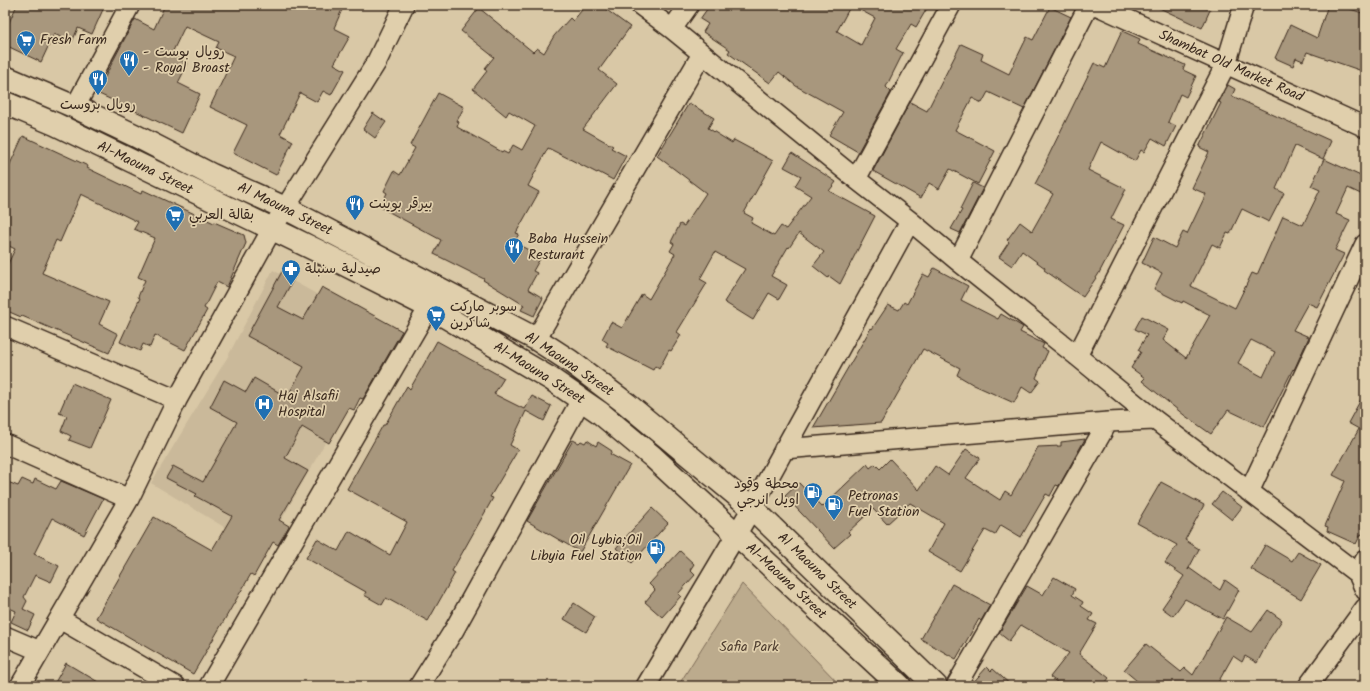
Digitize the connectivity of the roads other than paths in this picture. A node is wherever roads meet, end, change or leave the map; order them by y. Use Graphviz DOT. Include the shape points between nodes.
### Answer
graph roads {
  1 [pos="130,5"];
  2 [pos="404,5"];
  3 [pos="640,5"];
  4 [pos="689,5"];
  5 [pos="951,5"];
  6 [pos="1089,5"];
  7 [pos="1096,5"];
  8 [pos="1244,5"];
  9 [pos="672,29"];
  10 [pos="702,54"];
  11 [pos="1226,64"];
  12 [pos="5,77"];
  13 [pos="5,103"];
  14 [pos="75,107"];
  15 [pos="1365,127"];
  16 [pos="856,179"];
  17 [pos="285,208"];
  18 [pos="910,221"];
  19 [pos="272,229"];
  20 [pos="1365,244"];
  21 [pos="958,261"];
  22 [pos="429,307"];
  23 [pos="5,326"];
  24 [pos="536,339"];
  25 [pos="1077,356"];
  26 [pos="177,400"];
  27 [pos="581,400"];
  28 [pos="1155,420"];
  29 [pos="1108,422"];
  30 [pos="5,444"];
  31 [pos="784,449"];
  32 [pos="1249,492"];
  33 [pos="129,499"];
  34 [pos="752,508"];
  35 [pos="736,535"];
  36 [pos="1363,575"];
  37 [pos="1365,608"];
  38 [pos="60,619"];
  39 [pos="5,636"];
  40 [pos="40,651"];
  41 [pos="20,686"];
  42 [pos="175,686"];
  43 [pos="209,686"];
  44 [pos="419,686"];
  45 [pos="646,686"];
  46 [pos="900,686"];
  47 [pos="936,686"];
  48 [pos="956,686"];
  49 [pos="1308,686"];
  1 -- 14 [label="street"];
  2 -- 17 [label="street" via="376,62"];
  3 -- 9 [label="street"];
  4 -- 9 [label="street"];
  5 -- 16 [label="street"];
  6 -- 21 [label="street"];
  7 -- 11 [label="street, Shambat Old Market Road"];
  8 -- 11 [label="street"];
  9 -- 10 [label="street"];
  10 -- 16 [label="street"];
  10 -- 24 [label="street"];
  11 -- 15 [label="street, Shambat Old Market Road"];
  11 -- 25 [label="street"];
  12 -- 14 [label="highway, Al Maouna Street"];
  13 -- 19 [label="highway, Al-Maouna Street" via="55,124"];
  14 -- 17 [label="highway, Al Maouna Street"];
  16 -- 18 [label="street"];
  17 -- 19 [label="street"];
  17 -- 24 [label="highway, Al Maouna Street"];
  18 -- 21 [label="street"];
  18 -- 31 [label="street"];
  19 -- 22 [label="highway, Al-Maouna Street"];
  19 -- 26 [label="street"];
  20 -- 32 [label="street"];
  21 -- 25 [label="street"];
  22 -- 27 [label="highway, Al-Maouna Street" via="528,365"];
  22 -- 43 [label="street"];
  23 -- 26 [label="street"];
  24 -- 34 [label="highway, Al Maouna Street" via="627,404"];
  25 -- 28 [label="street"];
  26 -- 33 [label="street"];
  27 -- 35 [label="highway, Al-Maouna Street" via="653,457"];
  27 -- 44 [label="street" via="454,630"];
  28 -- 29 [label="street"];
  28 -- 32 [label="street"];
  29 -- 31 [label="street"];
  29 -- 48 [label="street"];
  30 -- 33 [label="street"];
  31 -- 34 [label="street"];
  32 -- 36 [label="street"];
  33 -- 38 [label="street"];
  34 -- 35 [label="street"];
  34 -- 47 [label="highway, Al Maouna Street"];
  35 -- 45 [label="street"];
  35 -- 46 [label="highway, Al-Maouna Street"];
  37 -- 49 [label="street"];
  38 -- 40 [label="street"];
  38 -- 42 [label="street"];
  39 -- 40 [label="street"];
  40 -- 41 [label="street"];
}
